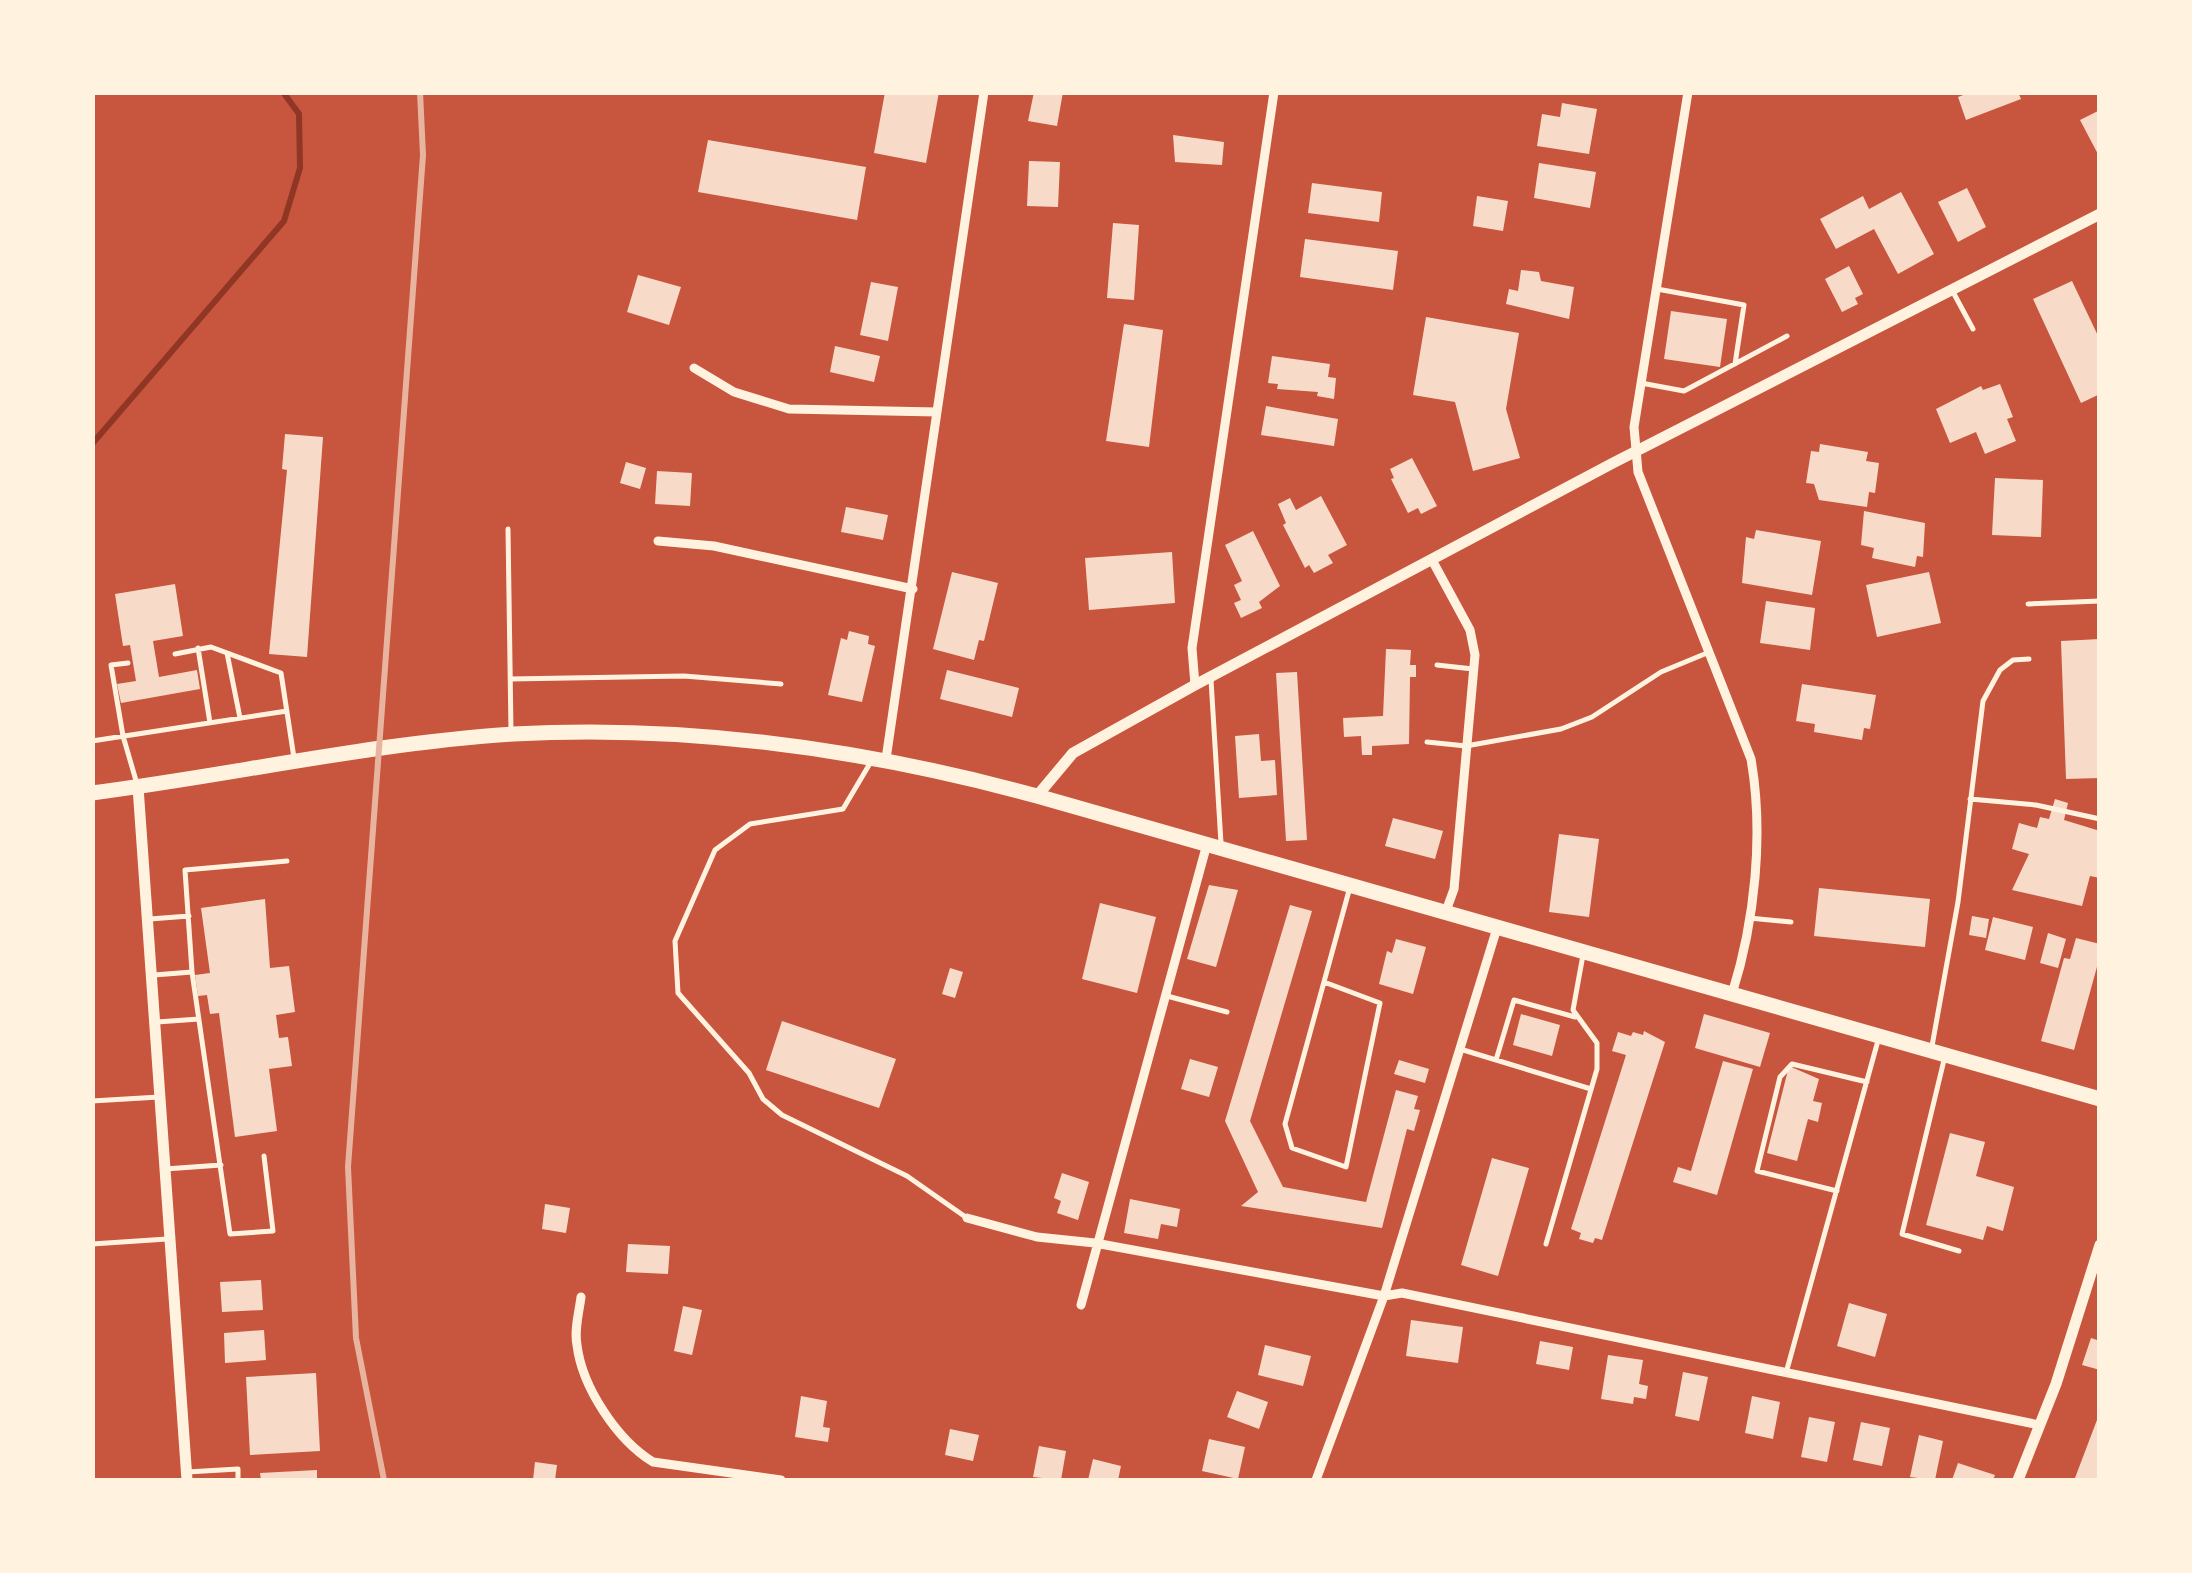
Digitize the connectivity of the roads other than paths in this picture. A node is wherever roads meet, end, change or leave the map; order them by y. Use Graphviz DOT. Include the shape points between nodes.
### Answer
graph roads {
  1 [pos="984,92"];
  2 [pos="1274,92"];
  3 [pos="1688,92"];
  4 [pos="2100,214"];
  5 [pos="1656,289"];
  6 [pos="1952,290"];
  7 [pos="1973,329"];
  8 [pos="1787,336"];
  9 [pos="1734,364"];
  10 [pos="694,368"];
  11 [pos="1641,383"];
  12 [pos="937,412"];
  13 [pos="1636,452"];
  14 [pos="508,529"];
  15 [pos="658,540"];
  16 [pos="1432,560"];
  17 [pos="912,589"];
  18 [pos="2100,601"];
  19 [pos="2028,604"];
  20 [pos="198,648"];
  21 [pos="1709,652"];
  22 [pos="228,653"];
  23 [pos="175,654"];
  24 [pos="2030,658"];
  25 [pos="128,663"];
  26 [pos="1436,665"];
  27 [pos="1474,670"];
  28 [pos="1211,677"];
  29 [pos="510,679"];
  30 [pos="782,684"];
  31 [pos="1195,685"];
  32 [pos="287,711"];
  33 [pos="240,718"];
  34 [pos="210,722"];
  35 [pos="511,734"];
  36 [pos="123,736"];
  37 [pos="92,741"];
  38 [pos="1427,742"];
  39 [pos="1466,746"];
  40 [pos="880,758"];
  41 [pos="295,764"];
  42 [pos="138,787"];
  43 [pos="92,793"];
  44 [pos="1037,796"];
  45 [pos="1970,800"];
  46 [pos="2100,818"];
  47 [pos="1214,846"];
  48 [pos="287,861"];
  49 [pos="1351,884"];
  50 [pos="1446,911"];
  51 [pos="188,916"];
  52 [pos="1748,918"];
  53 [pos="147,919"];
  54 [pos="1791,922"];
  55 [pos="1497,928"];
  56 [pos="1583,952"];
  57 [pos="192,972"];
  58 [pos="152,975"];
  59 [pos="1324,982"];
  60 [pos="1732,994"];
  61 [pos="1164,995"];
  62 [pos="1227,1012"];
  63 [pos="1576,1017"];
  64 [pos="199,1019"];
  65 [pos="154,1023"];
  66 [pos="1879,1034"];
  67 [pos="1458,1049"];
  68 [pos="1939,1052"];
  69 [pos="1496,1060"];
  70 [pos="1866,1082"];
  71 [pos="1591,1090"];
  72 [pos="160,1097"];
  73 [pos="2100,1099"];
  74 [pos="92,1102"];
  75 [pos="264,1156"];
  76 [pos="221,1166"];
  77 [pos="165,1169"];
  78 [pos="1837,1191"];
  79 [pos="967,1218"];
  80 [pos="170,1238"];
  81 [pos="1095,1243"];
  82 [pos="92,1244"];
  83 [pos="1546,1244"];
  84 [pos="2100,1245"];
  85 [pos="1958,1251"];
  86 [pos="1384,1296"];
  87 [pos="581,1298"];
  88 [pos="1080,1305"];
  89 [pos="1786,1373"];
  90 [pos="2039,1425"];
  91 [pos="187,1476"];
  92 [pos="238,1480"];
  93 [pos="781,1480"];
  94 [pos="1316,1480"];
  95 [pos="2018,1480"];
  1 -- 12 [label="street"];
  2 -- 31 [label="street" via="1192,648"];
  3 -- 5 [label="street"];
  4 -- 6 [label="street"];
  5 -- 9 [label="lane" via="1744,305"];
  5 -- 11 [label="street"];
  6 -- 7 [label="lane"];
  6 -- 13 [label="street"];
  8 -- 9 [label="lane"];
  9 -- 11 [label="lane" via="1684,391"];
  10 -- 12 [label="street" via="734,392 789,408"];
  11 -- 13 [label="street"];
  12 -- 17 [label="street"];
  13 -- 16 [label="street"];
  13 -- 21 [label="street"];
  14 -- 29 [label="lane"];
  15 -- 17 [label="street"];
  16 -- 27 [label="street" via="1470,630"];
  16 -- 28 [label="street"];
  17 -- 40 [label="street"];
  18 -- 19 [label="lane"];
  20 -- 22 [label="lane"];
  20 -- 23 [label="lane"];
  20 -- 34 [label="lane"];
  21 -- 39 [label="lane" via="1646,680 1592,717 1513,741"];
  21 -- 52 [label="street" via="1751,759 1759,802"];
  22 -- 32 [label="lane" via="281,673"];
  22 -- 33 [label="lane"];
  24 -- 45 [label="lane" via="2013,660 1986,692"];
  25 -- 36 [label="lane" via="111,665"];
  26 -- 27 [label="lane"];
  27 -- 39 [label="street"];
  28 -- 31 [label="street"];
  28 -- 47 [label="lane"];
  29 -- 30 [label="lane" via="684,676"];
  29 -- 35 [label="lane"];
  31 -- 44 [label="street" via="1073,753"];
  32 -- 33 [label="lane"];
  32 -- 41 [label="lane"];
  33 -- 34 [label="lane"];
  34 -- 36 [label="lane"];
  35 -- 40 [label="main road" via="704,734"];
  35 -- 41 [label="main road"];
  36 -- 37 [label="lane"];
  36 -- 42 [label="lane"];
  38 -- 39 [label="lane"];
  39 -- 50 [label="street" via="1454,889"];
  40 -- 44 [label="main road"];
  40 -- 79 [label="lane" via="843,809 750,824 714,850 681,920 674,976 688,1008 772,1107 907,1176"];
  41 -- 42 [label="main road"];
  42 -- 43 [label="main road"];
  42 -- 53 [label="street"];
  44 -- 47 [label="main road"];
  45 -- 46 [label="lane"];
  45 -- 68 [label="lane"];
  47 -- 49 [label="main road"];
  47 -- 61 [label="street"];
  48 -- 51 [label="lane" via="185,870"];
  49 -- 50 [label="main road"];
  49 -- 59 [label="lane"];
  50 -- 55 [label="main road"];
  51 -- 53 [label="lane"];
  51 -- 57 [label="lane"];
  52 -- 54 [label="lane"];
  52 -- 60 [label="street"];
  53 -- 58 [label="street"];
  55 -- 56 [label="main road"];
  55 -- 67 [label="street"];
  56 -- 60 [label="main road"];
  56 -- 63 [label="lane"];
  57 -- 58 [label="lane"];
  57 -- 64 [label="lane"];
  58 -- 65 [label="street"];
  59 -- 59 [label="lane" via="1286,1136 1304,1155 1346,1167 1380,1003"];
  60 -- 66 [label="main road"];
  61 -- 62 [label="lane"];
  61 -- 81 [label="street"];
  63 -- 69 [label="lane" via="1514,1000"];
  63 -- 71 [label="lane" via="1597,1043"];
  64 -- 65 [label="lane"];
  64 -- 76 [label="lane"];
  65 -- 72 [label="street"];
  66 -- 68 [label="main road"];
  66 -- 70 [label="lane"];
  67 -- 69 [label="lane"];
  67 -- 86 [label="street"];
  68 -- 73 [label="main road"];
  68 -- 85 [label="lane" via="1902,1234"];
  69 -- 71 [label="lane"];
  70 -- 78 [label="lane"];
  70 -- 78 [label="lane" via="1792,1064 1780,1077 1756,1171"];
  71 -- 83 [label="lane"];
  72 -- 74 [label="lane"];
  72 -- 77 [label="street"];
  75 -- 76 [label="lane" via="273,1230 230,1234"];
  76 -- 77 [label="lane"];
  77 -- 80 [label="street"];
  78 -- 89 [label="lane"];
  79 -- 81 [label="street" via="1037,1237"];
  80 -- 82 [label="lane"];
  80 -- 91 [label="street"];
  81 -- 86 [label="street"];
  81 -- 88 [label="street"];
  84 -- 90 [label="street"];
  86 -- 89 [label="street" via="1402,1293"];
  86 -- 94 [label="street"];
  87 -- 93 [label="street" via="581,1365 638,1453 653,1462"];
  89 -- 90 [label="street"];
  90 -- 95 [label="street"];
  91 -- 92 [label="lane" via="238,1469"];
}
